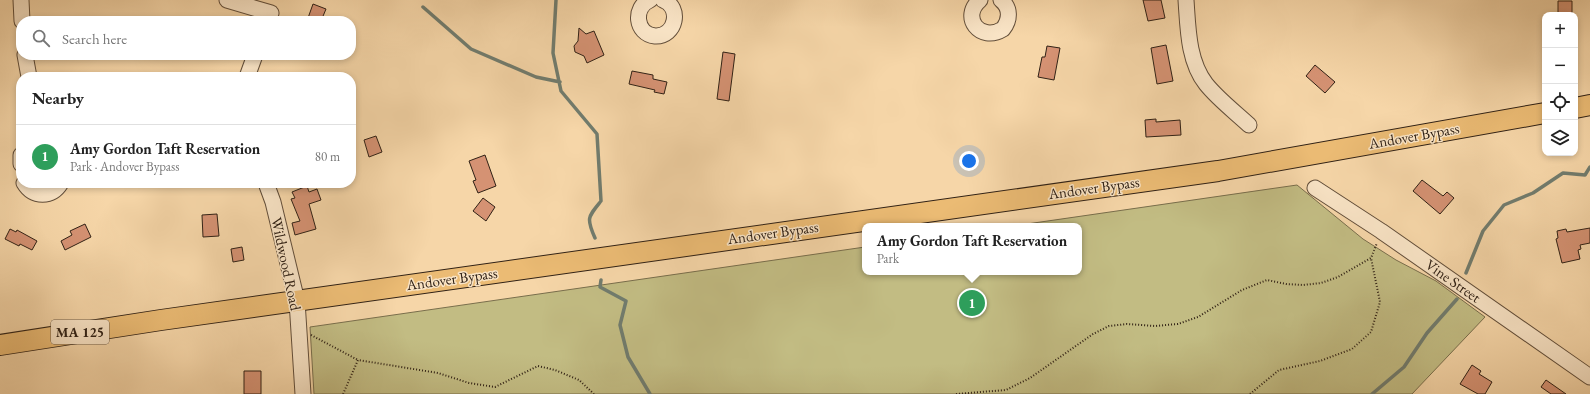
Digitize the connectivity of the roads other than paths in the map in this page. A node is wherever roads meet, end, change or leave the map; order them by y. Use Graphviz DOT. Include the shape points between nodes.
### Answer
graph roads {
  1 [pos="20,0"];
  2 [pos="227,0"];
  3 [pos="650,0"];
  4 [pos="663,0"];
  5 [pos="980,0"];
  6 [pos="1001,0"];
  7 [pos="1186,0"];
  8 [pos="272,11"];
  9 [pos="22,16"];
  10 [pos="26,60"];
  11 [pos="253,60"];
  12 [pos="28,72"];
  13 [pos="249,72"];
  14 [pos="1590,105"];
  15 [pos="1578,107"];
  16 [pos="1542,114"];
  17 [pos="1249,125"];
  18 [pos="27,188"];
  19 [pos="56,188"];
  20 [pos="268,188"];
  21 [pos="1315,188"];
  22 [pos="297,301"];
  23 [pos="0,345"];
  24 [pos="1590,377"];
  25 [pos="303,394"];
  1 -- 9 [label="street"];
  2 -- 8 [label="street"];
  3 -- 4 [label="street" via="640,9 639,21 645,32 656,36 668,32 674,22 674,10"];
  5 -- 6 [label="street" via="973,8 972,20 979,30 991,34 1003,29 1009,18 1007,6"];
  7 -- 17 [label="street" via="1189,36 1197,67 1206,84"];
  10 -- 12 [label="street"];
  11 -- 13 [label="street"];
  14 -- 15 [label="main road"];
  16 -- 22 [label="main road, Andover Bypass / MA 125" via="1218,171"];
  18 -- 19 [label="street" via="40,194"];
  20 -- 22 [label="street, Wildwood Road"];
  21 -- 24 [label="street, Vine Street"];
  22 -- 23 [label="main road, Andover Bypass / MA 125"];
  22 -- 25 [label="street, Wildwood Road"];
}
